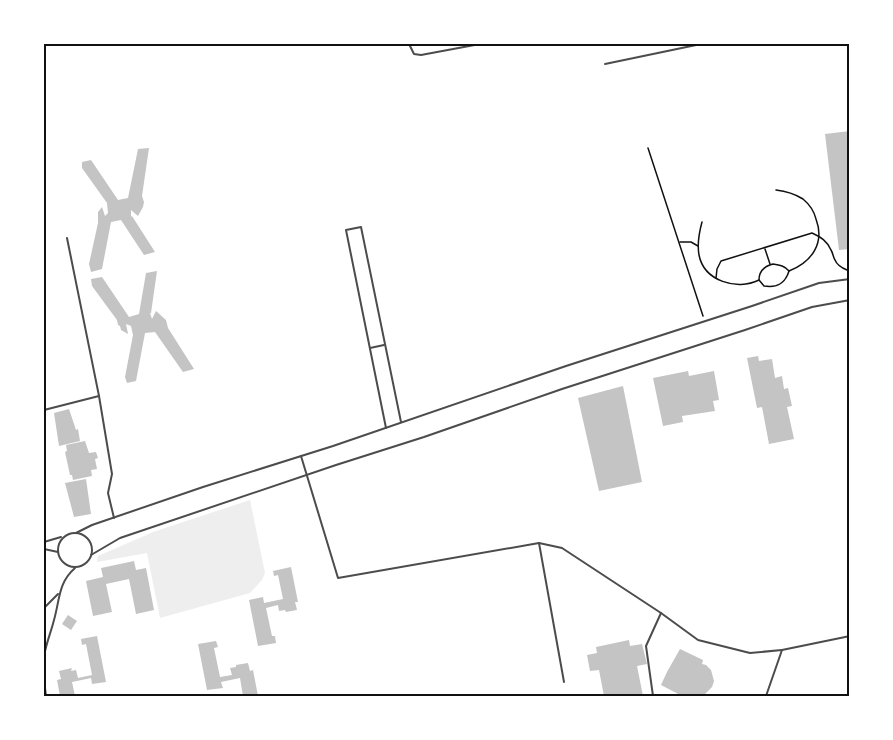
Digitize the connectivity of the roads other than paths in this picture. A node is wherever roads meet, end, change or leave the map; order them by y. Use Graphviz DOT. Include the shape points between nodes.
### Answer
graph roads {
  1 [pos="409,44"];
  2 [pos="480,44"];
  3 [pos="701,44"];
  4 [pos="605,64"];
  5 [pos="67,238"];
  6 [pos="849,279"];
  7 [pos="849,300"];
  8 [pos="386,345"];
  9 [pos="370,348"];
  10 [pos="99,396"];
  11 [pos="44,410"];
  12 [pos="402,422"];
  13 [pos="386,428"];
  14 [pos="301,456"];
  15 [pos="308,475"];
  16 [pos="114,518"];
  17 [pos="44,533"];
  18 [pos="76,533"];
  19 [pos="63,537"];
  20 [pos="44,541"];
  21 [pos="539,543"];
  22 [pos="44,549"];
  23 [pos="58,552"];
  24 [pos="91,555"];
  25 [pos="77,567"];
  26 [pos="58,594"];
  27 [pos="44,611"];
  28 [pos="661,613"];
  29 [pos="849,636"];
  30 [pos="782,650"];
  31 [pos="44,657"];
  32 [pos="44,680"];
  33 [pos="564,682"];
  34 [pos="46,696"];
  35 [pos="653,696"];
  36 [pos="760,696"];
  1 -- 2 [label="lane" via="414,54 420,55"];
  3 -- 4 [label="lane"];
  5 -- 10 [label="lane"];
  6 -- 12 [label="lane" via="819,283"];
  7 -- 15 [label="lane" via="812,307"];
  8 -- 9 [label="lane"];
  8 -- 9 [label="lane" via="361,226 346,230"];
  8 -- 12 [label="lane"];
  9 -- 13 [label="lane"];
  10 -- 11 [label="lane"];
  10 -- 16 [label="lane" via="112,474 108,493"];
  12 -- 13 [label="lane"];
  13 -- 14 [label="lane"];
  14 -- 15 [label="lane"];
  14 -- 16 [label="lane"];
  15 -- 21 [label="lane" via="338,578"];
  15 -- 24 [label="lane" via="120,538"];
  16 -- 18 [label="lane"];
  17 -- 20 [label="lane"];
  18 -- 19 [label="lane"];
  18 -- 24 [label="lane" via="88,539"];
  19 -- 20 [label="lane"];
  19 -- 23 [label="lane"];
  21 -- 28 [label="lane" via="562,548"];
  21 -- 33 [label="lane"];
  22 -- 23 [label="lane"];
  23 -- 25 [label="lane" via="63,562"];
  24 -- 25 [label="lane"];
  25 -- 26 [label="lane" via="67,575"];
  26 -- 27 [label="lane"];
  26 -- 31 [label="lane"];
  28 -- 30 [label="lane" via="698,639 750,652"];
  28 -- 35 [label="lane" via="646,646"];
  29 -- 30 [label="lane"];
  30 -- 36 [label="lane" via="766,696"];
  32 -- 34 [label="lane"];
}
